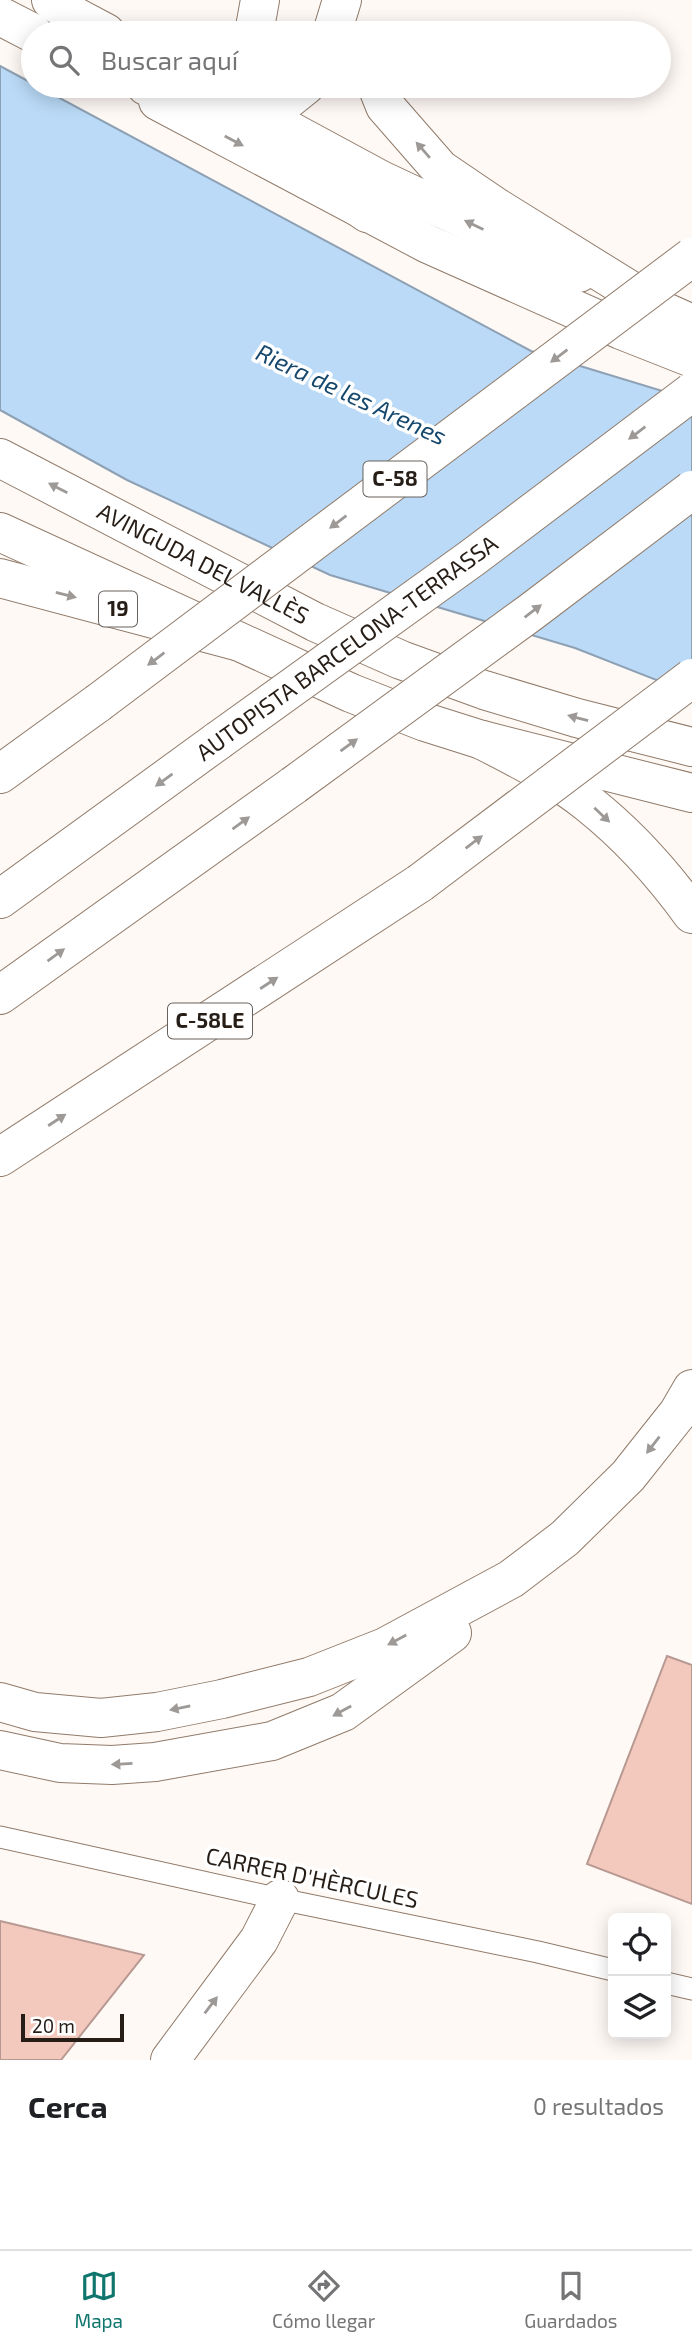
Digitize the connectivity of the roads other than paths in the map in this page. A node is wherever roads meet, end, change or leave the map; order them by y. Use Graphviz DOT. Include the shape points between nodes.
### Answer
graph roads {
  1 [pos="51,0"];
  2 [pos="260,0"];
  3 [pos="342,0"];
  4 [pos="353,0"];
  5 [pos="0,16"];
  6 [pos="82,21"];
  7 [pos="256,21"];
  8 [pos="336,21"];
  9 [pos="357,21"];
  10 [pos="21,27"];
  11 [pos="153,98"];
  12 [pos="181,98"];
  13 [pos="290,98"];
  14 [pos="382,98"];
  15 [pos="258,100"];
  16 [pos="367,213"];
  17 [pos="692,257"];
  18 [pos="677,317"];
  19 [pos="692,358"];
  20 [pos="692,392"];
  21 [pos="0,458"];
  22 [pos="692,490"];
  23 [pos="0,532"];
  24 [pos="0,578"];
  25 [pos="236,641"];
  26 [pos="692,678"];
  27 [pos="482,740"];
  28 [pos="692,747"];
  29 [pos="0,774"];
  30 [pos="692,793"];
  31 [pos="0,899"];
  32 [pos="692,914"];
  33 [pos="0,995"];
  34 [pos="0,1157"];
  35 [pos="692,1390"];
  36 [pos="511,1579"];
  37 [pos="0,1702"];
  38 [pos="0,1750"];
  39 [pos="0,1837"];
  40 [pos="279,1899"];
  41 [pos="608,1969"];
  42 [pos="671,1984"];
  43 [pos="692,1989"];
  44 [pos="170,2060"];
  1 -- 6 [label="main road"];
  2 -- 7 [label="main road"];
  3 -- 8 [label="main road"];
  4 -- 9 [label="main road"];
  5 -- 10 [label="main road"];
  11 -- 16 [label="main road, one-way"];
  12 -- 15 [label="main road" via="204,106"];
  13 -- 15 [label="main road" via="285,102"];
  18 -- 14 [label="main road, one-way" via="440,169"];
  15 -- 16 [label="main road" via="276,138 292,156"];
  18 -- 15 [label="main road, one-way" via="382,180"];
  16 -- 19 [label="main road" via="492,274"];
  17 -- 29 [label="main road, C-58, one-way, bridge"];
  20 -- 31 [label="main road, AUTOPISTA BARCELONA-TERRASSA, one-way, bridge" via="472,558"];
  28 -- 21 [label="main road, AVINGUDA DEL VALLÈS, one-way" via="577,718 401,660 316,622"];
  33 -- 22 [label="main road, one-way, bridge" via="294,785"];
  23 -- 25 [label="main road"];
  24 -- 25 [label="main road, 19, one-way"];
  25 -- 27 [label="main road" via="351,693"];
  34 -- 26 [label="main road, C-58LE, one-way, bridge" via="419,883"];
  27 -- 30 [label="main road"];
  27 -- 32 [label="main road, one-way" via="548,775 589,804 670,884"];
  35 -- 36 [label="main road, one-way" via="628,1476 565,1538"];
  36 -- 37 [label="main road, one-way" via="384,1647 309,1677 222,1699 102,1718 35,1712"];
  36 -- 38 [label="main road, one-way" via="458,1629 343,1712 272,1741 155,1762 111,1765 60,1763"];
  39 -- 40 [label="lane, CARRER D'HÈRCULES"];
  40 -- 41 [label="lane, CARRER D'HÈRCULES"];
  44 -- 40 [label="main road, one-way" via="259,1940"];
  42 -- 43 [label="lane"];
}
